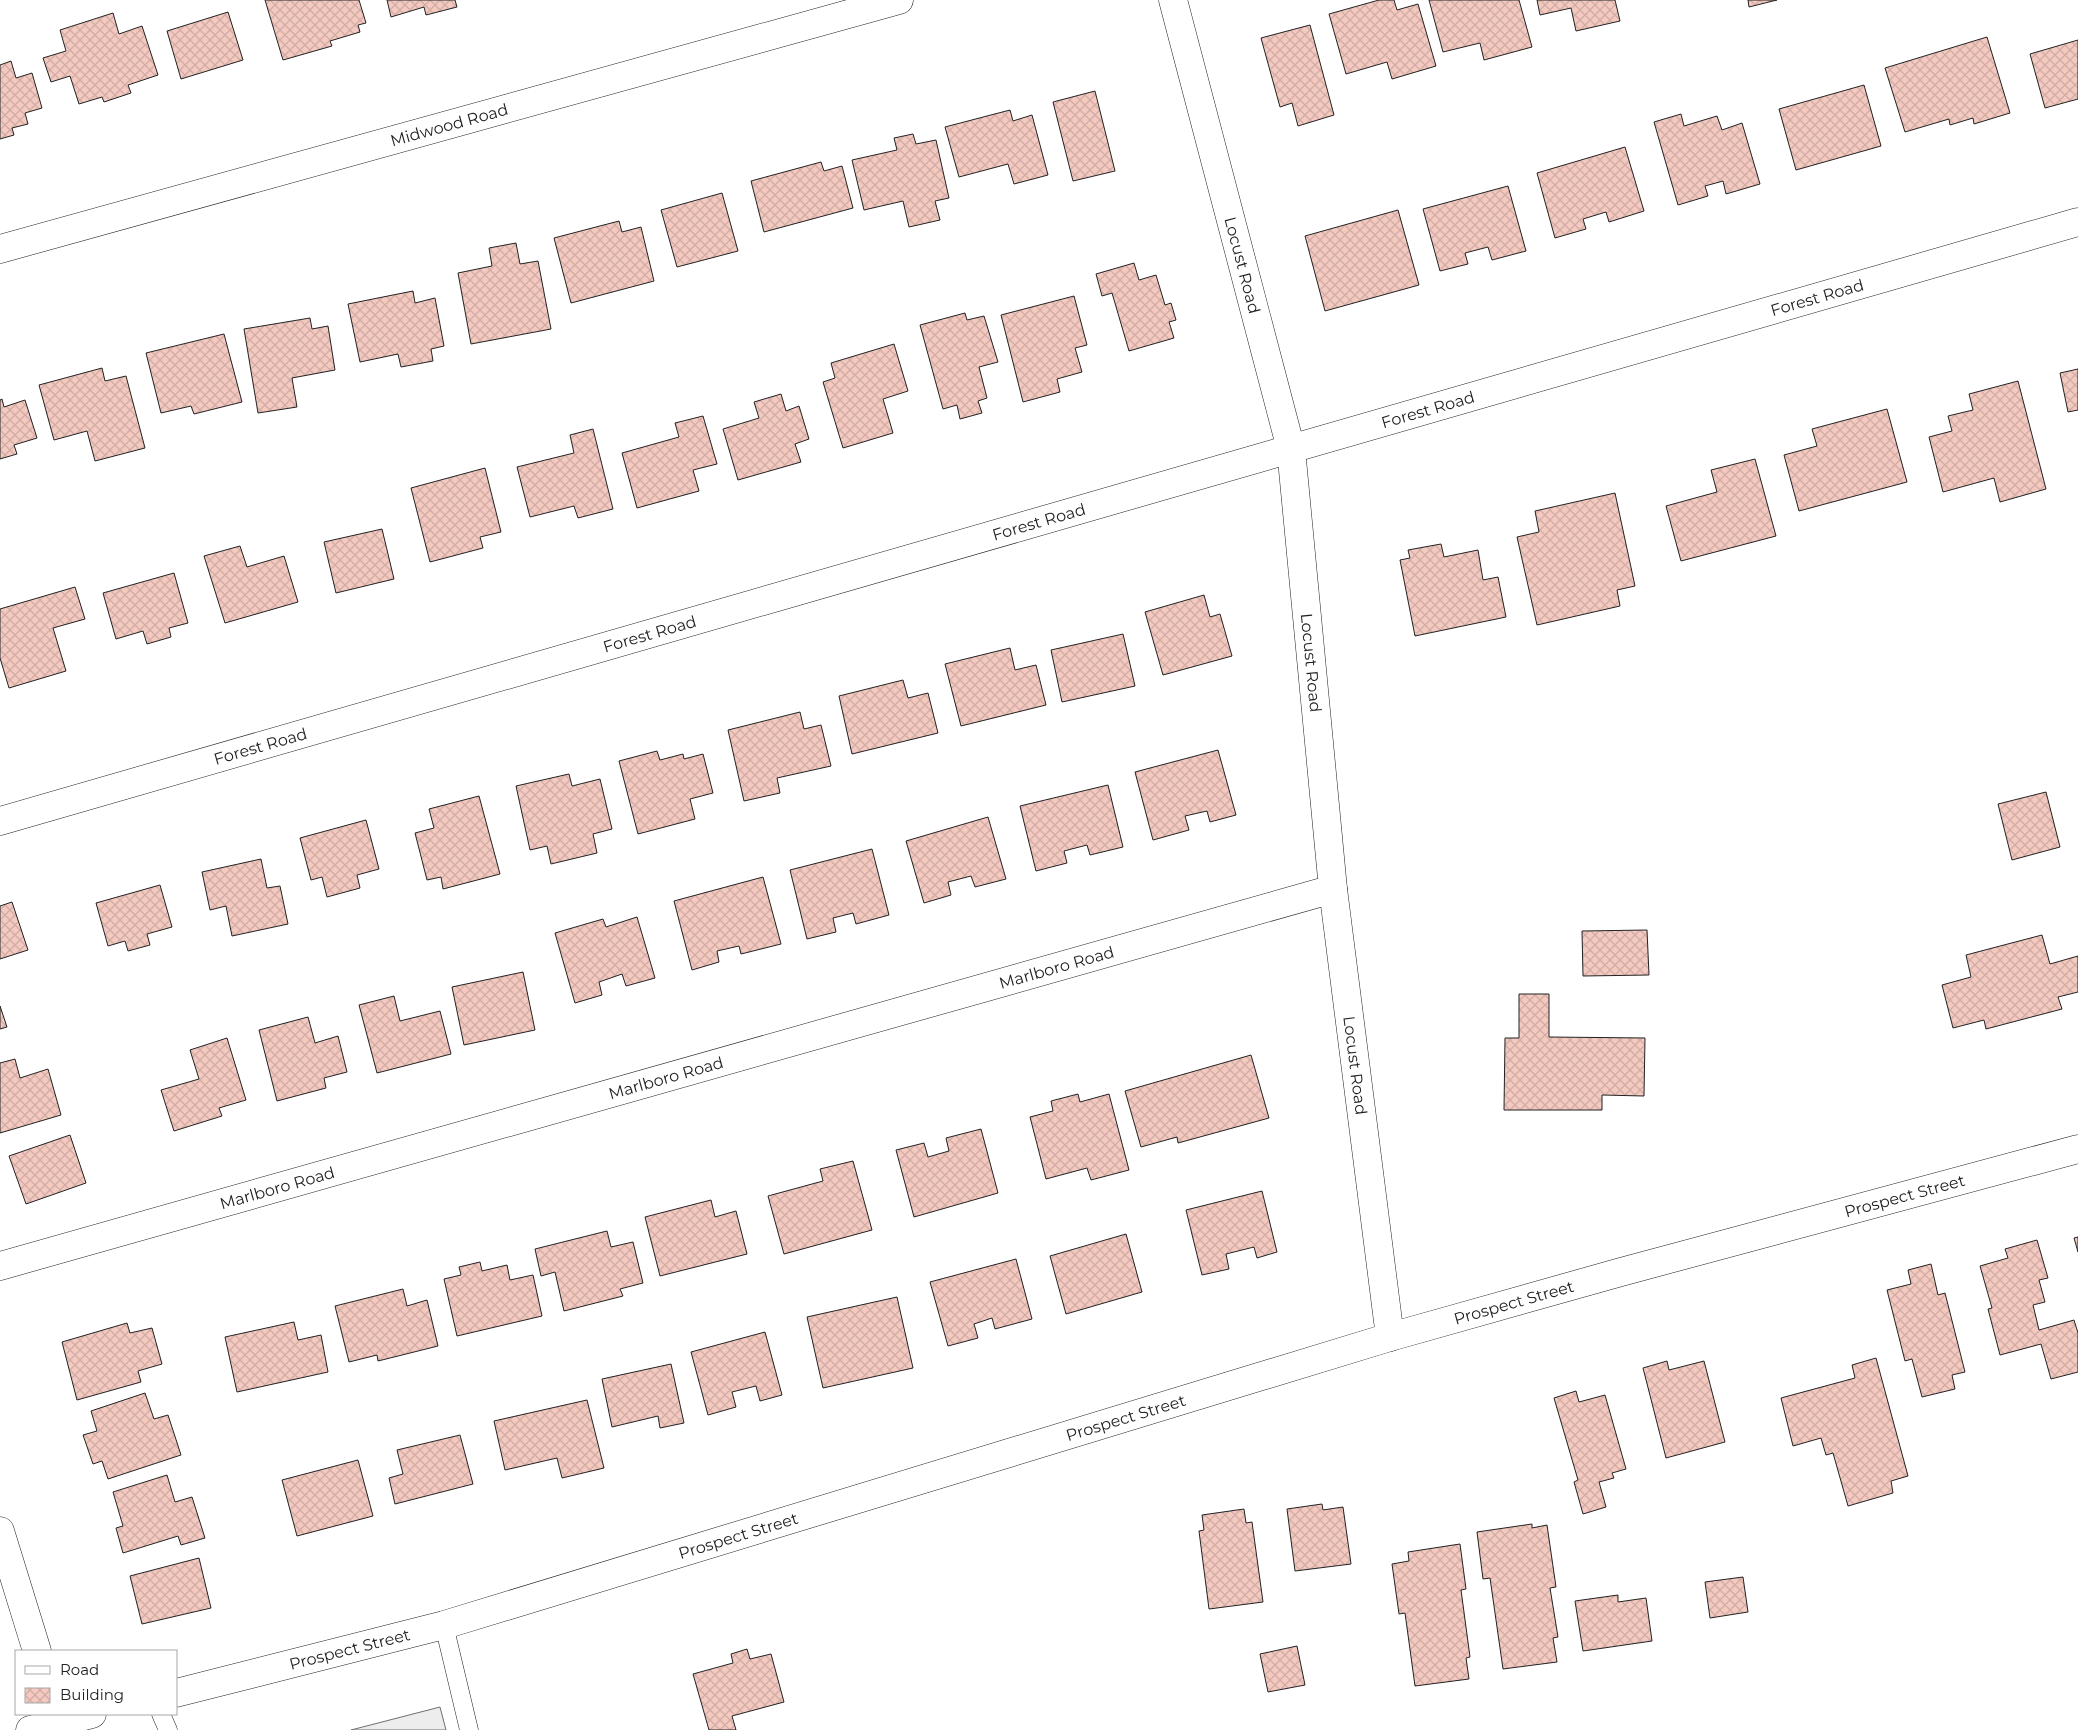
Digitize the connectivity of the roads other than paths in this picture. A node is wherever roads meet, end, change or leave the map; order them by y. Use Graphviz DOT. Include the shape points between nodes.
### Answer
graph roads {
  1 [pos="899,0"];
  2 [pos="1173,0"];
  3 [pos="2078,222"];
  4 [pos="0,249"];
  5 [pos="1292,449"];
  6 [pos="0,821"];
  7 [pos="1333,889"];
  8 [pos="2078,1150"];
  9 [pos="0,1266"];
  10 [pos="1390,1337"];
  11 [pos="0,1531"];
  12 [pos="444,1625"];
  13 [pos="37,1650"];
  14 [pos="178,1692"];
  15 [pos="81,1715"];
  16 [pos="161,1715"];
  17 [pos="60,1717"];
  18 [pos="30,1730"];
  19 [pos="168,1730"];
  20 [pos="469,1730"];
  1 -- 4 [label="street, Midwood Road"];
  2 -- 5 [label="street, Locust Road"];
  3 -- 5 [label="street, Forest Road"];
  5 -- 6 [label="street, Forest Road"];
  5 -- 7 [label="street, Locust Road"];
  7 -- 9 [label="street, Marlboro Road"];
  7 -- 10 [label="street, Locust Road"];
  8 -- 10 [label="street, Prospect Street"];
  10 -- 12 [label="street, Prospect Street"];
  11 -- 13 [label="street"];
  12 -- 14 [label="street, Prospect Street"];
  12 -- 20 [label="lane"];
  15 -- 17 [label="street"];
  16 -- 19 [label="lane"];
  17 -- 18 [label="street"];
}
